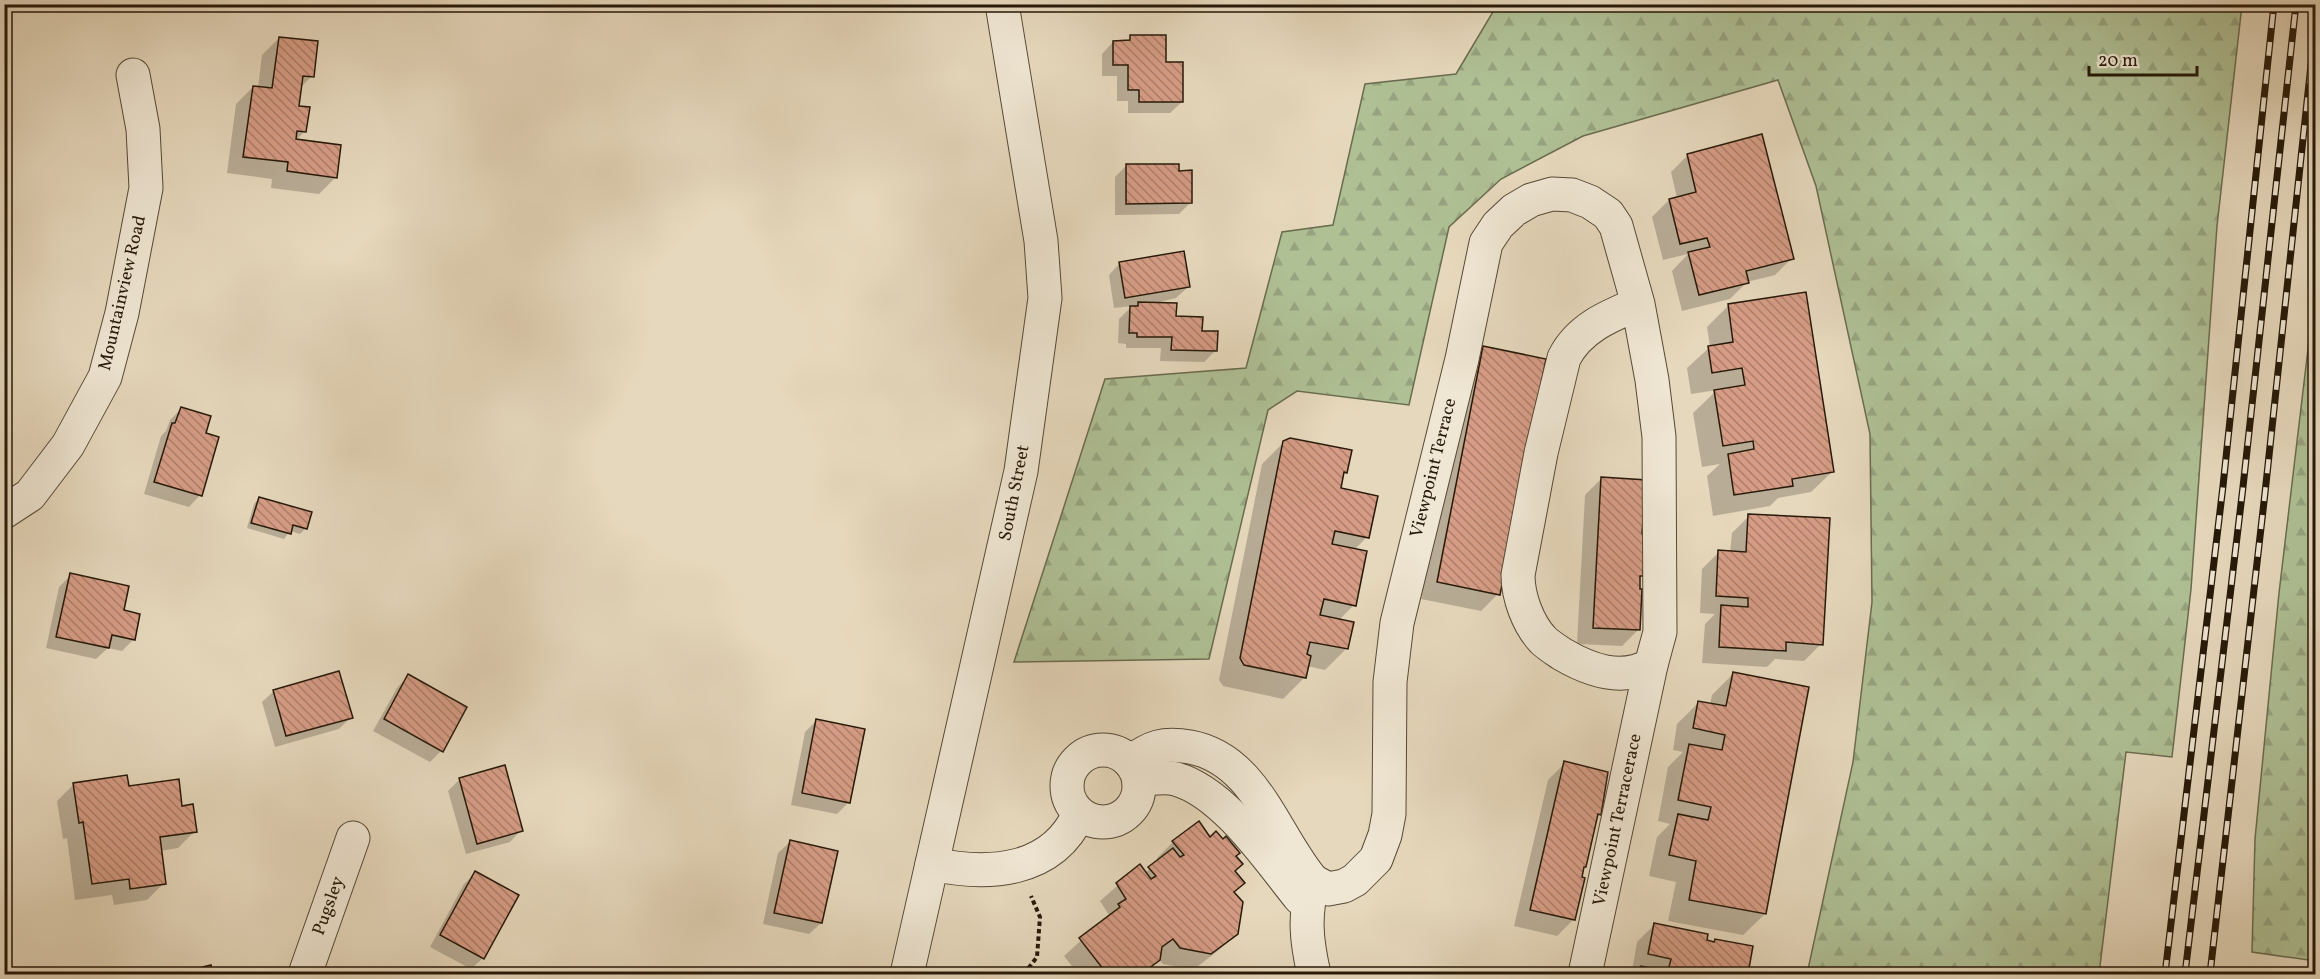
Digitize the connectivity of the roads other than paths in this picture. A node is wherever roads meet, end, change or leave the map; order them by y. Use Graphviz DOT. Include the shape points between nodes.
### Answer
graph roads {
  1 [pos="1002,4"];
  2 [pos="133,75"];
  3 [pos="1638,304"];
  4 [pos="4,512"];
  5 [pos="1651,665"];
  6 [pos="1134,771"];
  7 [pos="1079,814"];
  8 [pos="354,838"];
  9 [pos="932,864"];
  10 [pos="1310,894"];
  11 [pos="305,975"];
  12 [pos="907,975"];
  13 [pos="1314,975"];
  14 [pos="1585,975"];
  1 -- 9 [label="street, South Street" via="1041,241 1045,298 1021,471"];
  2 -- 4 [label="street, Mountainview Road" via="143,129 146,188 122,313 105,377 68,445 30,495"];
  3 -- 5 [label="street, Viewpoint Terrace" via="1659,437 1660,632"];
  3 -- 5 [label="street" via="1589,327 1564,358 1541,453 1518,590 1543,640 1576,662 1606,673 1634,672"];
  3 -- 10 [label="street, Viewpoint Terrace" via="1616,226 1608,214 1590,202 1572,195 1552,194 1531,200 1498,225 1486,243 1462,359 1397,623 1390,682 1389,814 1385,835 1376,859 1355,880"];
  5 -- 14 [label="street, Viewpoint Terracerace"];
  6 -- 7 [label="street" via="1138,794 1132,808 1121,818 1092,821"];
  6 -- 7 [label="street" via="1115,752 1088,753 1070,772 1067,790"];
  6 -- 10 [label="street" via="1175,779 1222,807"];
  7 -- 9 [label="street" via="1072,830 1058,845 1020,864 997,870"];
  8 -- 11 [label="street, Pugsley"];
  9 -- 12 [label="street, South Street"];
  10 -- 13 [label="street" via="1307,943"];
}
